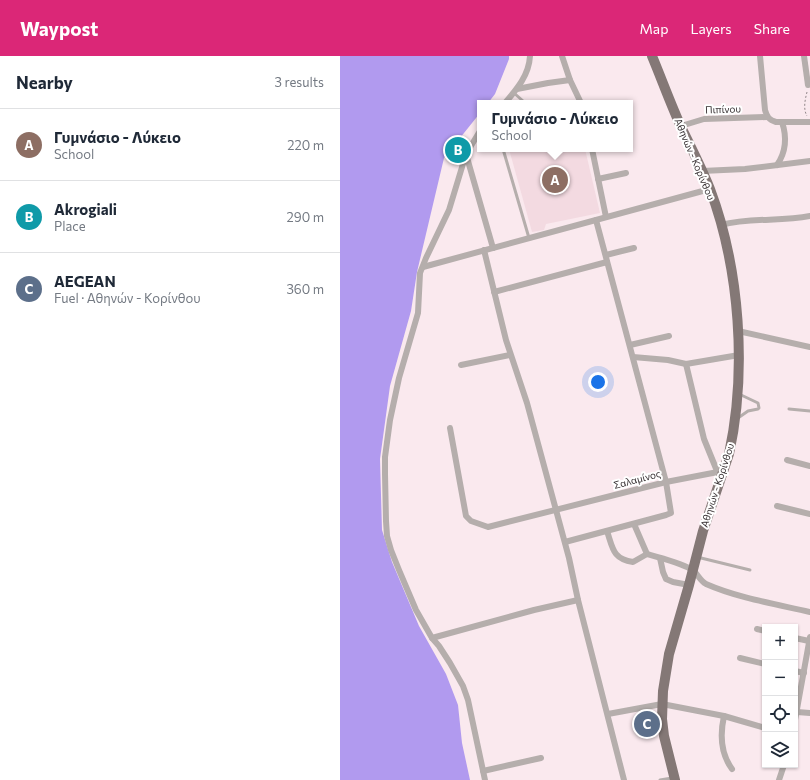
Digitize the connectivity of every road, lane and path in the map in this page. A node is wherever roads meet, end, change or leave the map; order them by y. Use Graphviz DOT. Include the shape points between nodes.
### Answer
graph roads {
  1 [pos="530,56"];
  2 [pos="562,56"];
  3 [pos="652,56"];
  4 [pos="760,56"];
  5 [pos="804,56"];
  6 [pos="570,80"];
  7 [pos="808,85"];
  8 [pos="516,91"];
  9 [pos="806,94"];
  10 [pos="810,96"];
  11 [pos="508,100"];
  12 [pos="522,100"];
  13 [pos="580,100"];
  14 [pos="767,117"];
  15 [pos="809,120"];
  16 [pos="782,122"];
  17 [pos="681,126"];
  18 [pos="477,136"];
  19 [pos="504,152"];
  20 [pos="593,152"];
  21 [pos="466,154"];
  22 [pos="810,161"];
  23 [pos="777,165"];
  24 [pos="702,171"];
  25 [pos="626,173"];
  26 [pos="598,179"];
  27 [pos="710,189"];
  28 [pos="810,216"];
  29 [pos="606,217"];
  30 [pos="596,220"];
  31 [pos="721,225"];
  32 [pos="529,238"];
  33 [pos="493,248"];
  34 [pos="634,248"];
  35 [pos="484,250"];
  36 [pos="606,255"];
  37 [pos="608,262"];
  38 [pos="423,267"];
  39 [pos="494,292"];
  40 [pos="738,331"];
  41 [pos="669,336"];
  42 [pos="630,346"];
  43 [pos="810,347"];
  44 [pos="510,355"];
  45 [pos="739,355"];
  46 [pos="633,357"];
  47 [pos="686,364"];
  48 [pos="462,365"];
  49 [pos="738,393"];
  50 [pos="788,409"];
  51 [pos="810,411"];
  52 [pos="736,419"];
  53 [pos="450,428"];
  54 [pos="787,460"];
  55 [pos="810,466"];
  56 [pos="720,471"];
  57 [pos="666,482"];
  58 [pos="777,506"];
  59 [pos="556,510"];
  60 [pos="810,514"];
  61 [pos="634,524"];
  62 [pos="607,531"];
  63 [pos="565,542"];
  64 [pos="647,554"];
  65 [pos="696,557"];
  66 [pos="660,558"];
  67 [pos="693,570"];
  68 [pos="750,570"];
  69 [pos="689,585"];
  70 [pos="578,600"];
  71 [pos="810,612"];
  72 [pos="757,629"];
  73 [pos="762,630"];
  74 [pos="432,638"];
  75 [pos="798,638"];
  76 [pos="809,639"];
  77 [pos="740,658"];
  78 [pos="762,663"];
  79 [pos="798,672"];
  80 [pos="804,673"];
  81 [pos="662,704"];
  82 [pos="798,706"];
  83 [pos="798,712"];
  84 [pos="608,714"];
  85 [pos="810,714"];
  86 [pos="724,716"];
  87 [pos="762,727"];
  88 [pos="541,758"];
  89 [pos="783,768"];
  90 [pos="732,770"];
  91 [pos="483,771"];
  92 [pos="674,779"];
  93 [pos="485,780"];
  94 [pos="624,780"];
  95 [pos="660,780"];
  96 [pos="779,780"];
  1 -- 8 [label="street" via="530,66"];
  2 -- 6 [label="street"];
  3 -- 17 [label="main road, Αθηνών - Κορίνθου"];
  4 -- 14 [label="street"];
  5 -- 7 [label="street"];
  6 -- 8 [label="street"];
  6 -- 13 [label="street"];
  7 -- 9 [label="path"];
  8 -- 11 [label="street"];
  8 -- 12 [label="lane"];
  9 -- 10 [label="path"];
  9 -- 15 [label="path" via="804,107"];
  14 -- 16 [label="street, Πιπίνου"];
  14 -- 17 [label="street, Πιπίνου" via="704,118"];
  15 -- 16 [label="street, Πιπίνου"];
  16 -- 23 [label="street" via="785,134 784,152"];
  17 -- 24 [label="main road, Αθηνών - Κορίνθου"];
  18 -- 21 [label="street"];
  19 -- 32 [label="lane"];
  20 -- 26 [label="street"];
  21 -- 33 [label="street"];
  21 -- 38 [label="street" via="449,210"];
  22 -- 23 [label="street"];
  23 -- 24 [label="street"];
  24 -- 27 [label="main road, Αθηνών - Κορίνθου"];
  25 -- 26 [label="street"];
  26 -- 29 [label="street"];
  27 -- 29 [label="street"];
  27 -- 31 [label="main road, Αθηνών - Κορίνθου"];
  28 -- 31 [label="street" via="744,220"];
  29 -- 30 [label="street"];
  30 -- 32 [label="street"];
  30 -- 36 [label="street"];
  31 -- 40 [label="main road, Αθηνών - Κορίνθου" via="732,275"];
  32 -- 33 [label="street"];
  33 -- 35 [label="street"];
  34 -- 36 [label="street"];
  35 -- 38 [label="street"];
  35 -- 39 [label="street"];
  36 -- 37 [label="street"];
  37 -- 39 [label="street"];
  37 -- 42 [label="street"];
  38 -- 74 [label="street" via="419,279 418,313 399,378 387,434 386,522 387,536 398,570"];
  39 -- 44 [label="street"];
  40 -- 43 [label="street"];
  40 -- 45 [label="main road, Αθηνών - Κορίνθου"];
  41 -- 42 [label="street"];
  42 -- 46 [label="street"];
  44 -- 48 [label="street"];
  44 -- 59 [label="street" via="527,403"];
  45 -- 47 [label="street"];
  45 -- 49 [label="main road, Αθηνών - Κορίνθου"];
  46 -- 47 [label="street"];
  46 -- 57 [label="street"];
  47 -- 56 [label="street" via="704,439"];
  49 -- 52 [label="main road, Αθηνών - Κορίνθου"];
  49 -- 52 [label="lane" via="758,403 759,408 741,414"];
  50 -- 51 [label="lane"];
  52 -- 56 [label="main road, Αθηνών - Κορίνθου" via="729,454"];
  53 -- 59 [label="street, Σαλαμίνος" via="466,516 471,521 488,527"];
  54 -- 55 [label="street"];
  56 -- 57 [label="street, Σαλαμίνος"];
  56 -- 65 [label="main road, Αθηνών - Κορίνθου"];
  57 -- 59 [label="street, Σαλαμίνος"];
  57 -- 61 [label="street" via="671,513"];
  58 -- 60 [label="street"];
  59 -- 63 [label="street"];
  61 -- 62 [label="street"];
  61 -- 64 [label="street"];
  62 -- 63 [label="street"];
  62 -- 64 [label="street" via="615,554 620,558 633,562"];
  63 -- 70 [label="street"];
  64 -- 66 [label="street"];
  65 -- 67 [label="main road, Αθηνών - Κορίνθου"];
  65 -- 68 [label="lane"];
  66 -- 67 [label="street"];
  66 -- 69 [label="street" via="666,579"];
  67 -- 69 [label="main road, Αθηνών - Κορίνθου"];
  67 -- 71 [label="street" via="700,580 716,588"];
  69 -- 81 [label="main road, Αθηνών - Κορίνθου" via="669,654"];
  70 -- 74 [label="street"];
  70 -- 84 [label="street"];
  72 -- 73 [label="street"];
  74 -- 91 [label="street" via="463,686"];
  75 -- 76 [label="street"];
  76 -- 80 [label="street"];
  77 -- 78 [label="street"];
  79 -- 80 [label="street"];
  80 -- 82 [label="street"];
  81 -- 84 [label="street"];
  81 -- 86 [label="street"];
  81 -- 92 [label="main road, Αθηνών - Κορίνθου" via="664,736"];
  83 -- 85 [label="street"];
  84 -- 94 [label="street"];
  86 -- 87 [label="street"];
  86 -- 90 [label="street" via="722,742 727,763"];
  88 -- 91 [label="street"];
  89 -- 96 [label="street"];
  91 -- 93 [label="street"];
  92 -- 95 [label="lane"];
}
